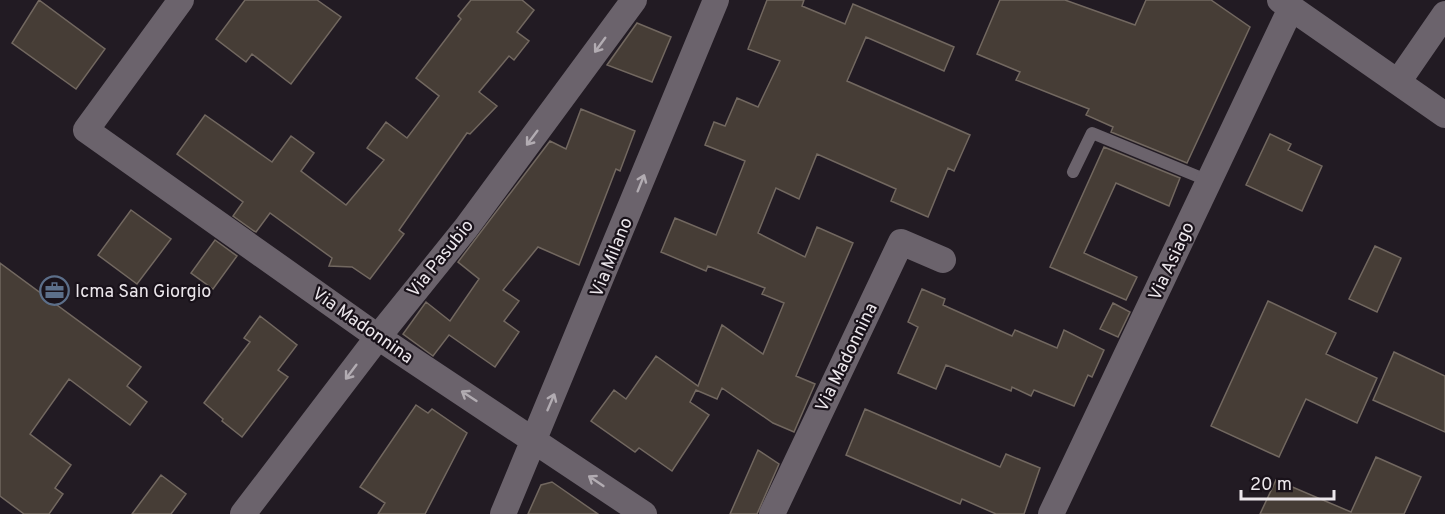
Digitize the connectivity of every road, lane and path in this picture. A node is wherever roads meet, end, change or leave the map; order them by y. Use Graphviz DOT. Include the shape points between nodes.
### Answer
graph roads {
  1 [pos="181,0"];
  2 [pos="634,0"];
  3 [pos="716,0"];
  4 [pos="1286,4"];
  5 [pos="1445,14"];
  6 [pos="1398,82"];
  7 [pos="1445,115"];
  8 [pos="1072,172"];
  9 [pos="1209,181"];
  10 [pos="943,260"];
  11 [pos="378,337"];
  12 [pos="535,440"];
  13 [pos="243,514"];
  14 [pos="503,514"];
  15 [pos="644,514"];
  16 [pos="772,514"];
  17 [pos="1051,514"];
  1 -- 11 [label="street, Via Madonnina" via="86,130"];
  2 -- 11 [label="street, Via Pasubio, one-way" via="466,228"];
  12 -- 3 [label="street, Via Milano, one-way"];
  4 -- 6 [label="street"];
  4 -- 9 [label="street, Via Asiago"];
  5 -- 6 [label="street"];
  6 -- 7 [label="street"];
  8 -- 9 [label="lane" via="1092,133"];
  9 -- 17 [label="street, Via Asiago"];
  10 -- 16 [label="street, Via Madonnina" via="902,242"];
  12 -- 11 [label="street, Via Madonnina, one-way"];
  11 -- 13 [label="street, Via Pasubio, one-way"];
  12 -- 14 [label="street, Via Milano"];
  15 -- 12 [label="street, Via Madonnina, one-way"];
}
